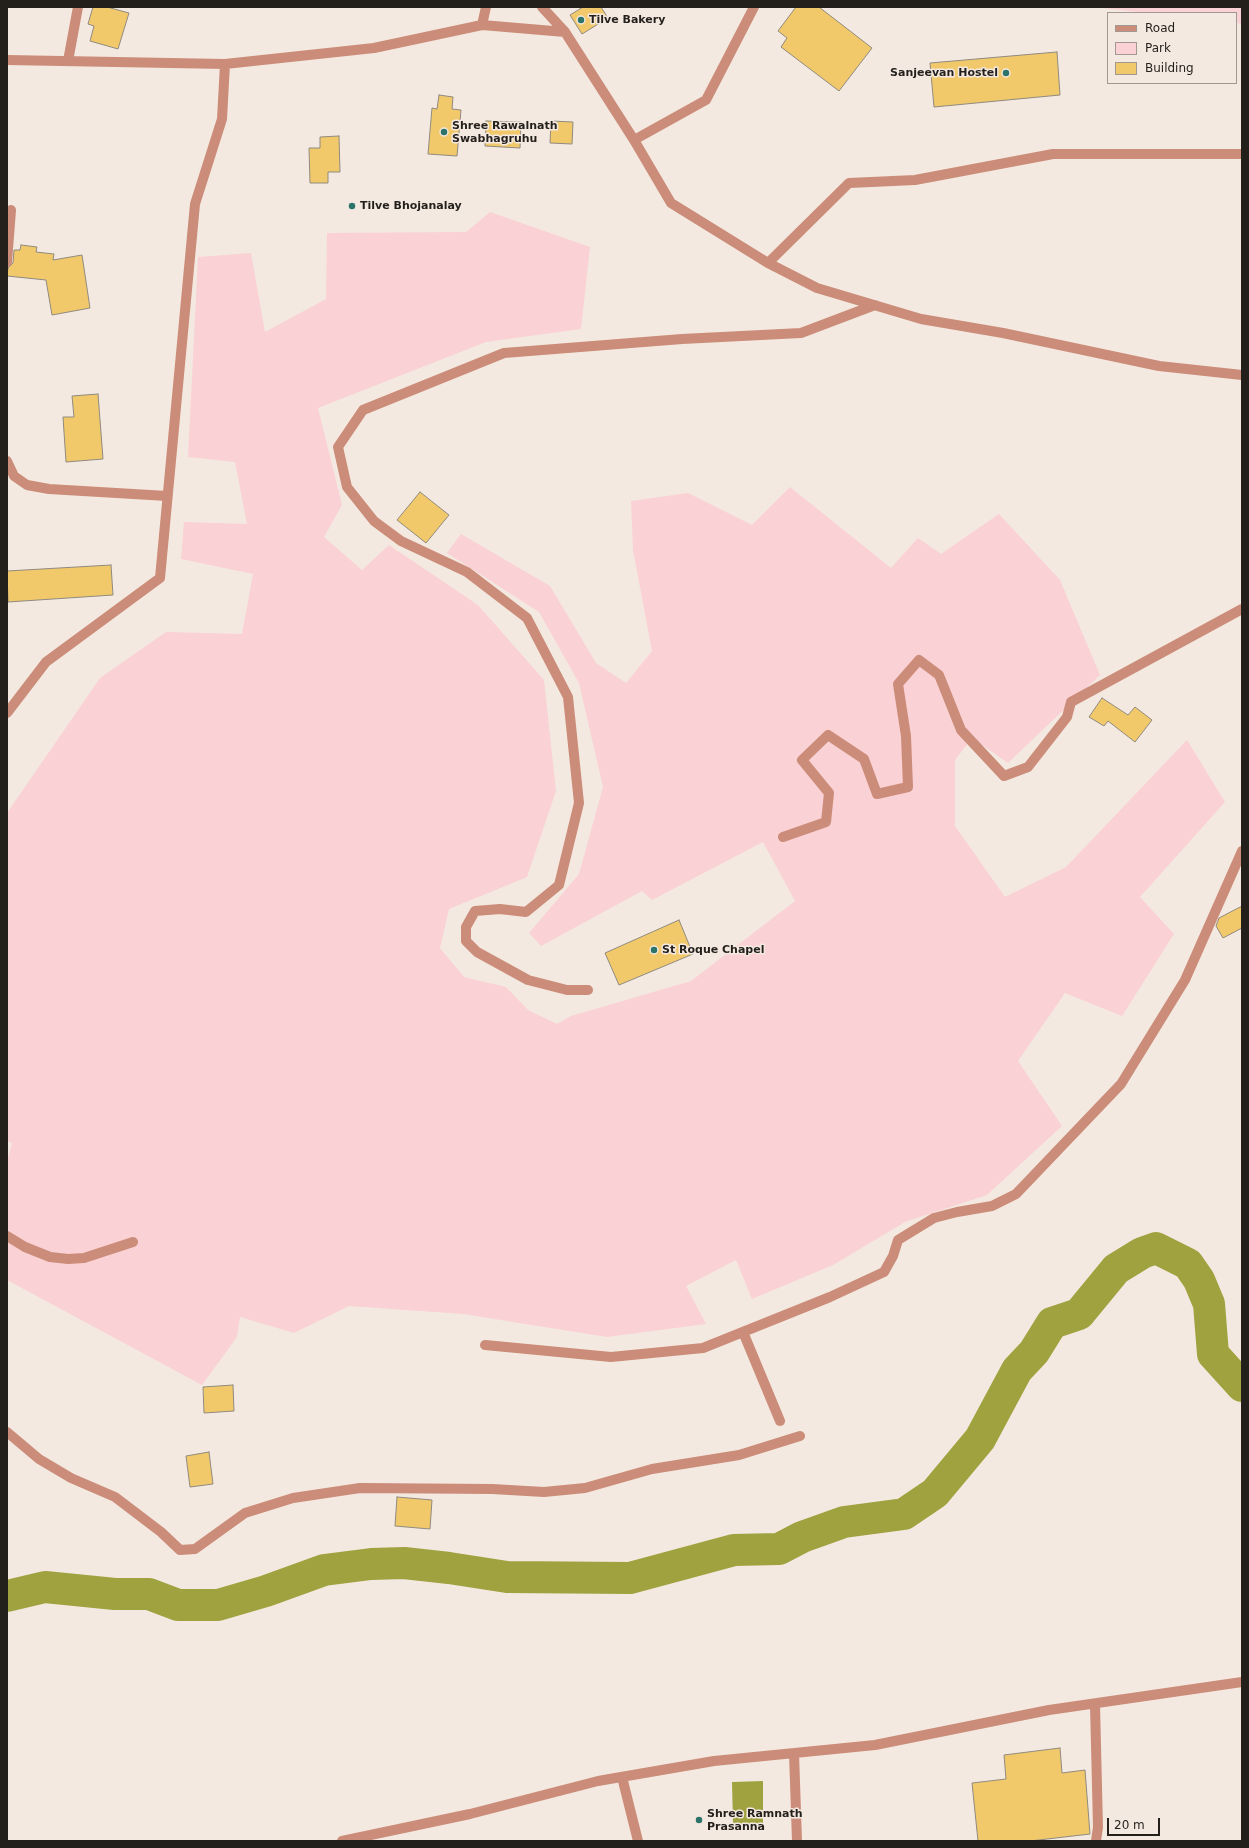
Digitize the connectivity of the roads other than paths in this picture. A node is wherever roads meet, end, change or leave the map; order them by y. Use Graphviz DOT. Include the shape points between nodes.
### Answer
graph roads {
  1 [pos="78,7"];
  2 [pos="486,7"];
  3 [pos="542,7"];
  4 [pos="754,7"];
  5 [pos="482,25"];
  6 [pos="566,32"];
  7 [pos="7,60"];
  8 [pos="68,61"];
  9 [pos="225,64"];
  10 [pos="634,140"];
  11 [pos="1242,154"];
  12 [pos="11,210"];
  13 [pos="7,262"];
  14 [pos="768,263"];
  15 [pos="875,305"];
  16 [pos="1242,375"];
  17 [pos="7,461"];
  18 [pos="167,496"];
  19 [pos="1242,609"];
  20 [pos="7,713"];
  21 [pos="783,837"];
  22 [pos="1242,851"];
  23 [pos="588,990"];
  24 [pos="7,1236"];
  25 [pos="133,1242"];
  26 [pos="743,1332"];
  27 [pos="485,1344"];
  28 [pos="780,1421"];
  29 [pos="7,1432"];
  30 [pos="800,1436"];
  31 [pos="1242,1682"];
  32 [pos="1095,1705"];
  33 [pos="794,1753"];
  34 [pos="622,1777"];
  35 [pos="342,1841"];
  36 [pos="638,1841"];
  37 [pos="797,1841"];
  38 [pos="1096,1841"];
  1 -- 8 [label="street"];
  2 -- 5 [label="street"];
  3 -- 6 [label="street"];
  4 -- 10 [label="street" via="706,100"];
  5 -- 6 [label="street"];
  5 -- 9 [label="street" via="374,48"];
  6 -- 10 [label="street"];
  7 -- 8 [label="street"];
  8 -- 9 [label="street"];
  9 -- 18 [label="street" via="222,119 195,204"];
  10 -- 14 [label="street" via="671,203"];
  11 -- 14 [label="street" via="1053,154 915,180 848,183"];
  12 -- 13 [label="street"];
  14 -- 15 [label="street" via="817,288"];
  15 -- 16 [label="street" via="921,319 1003,333 1159,366"];
  15 -- 23 [label="street" via="801,333 682,339 504,353 363,410 338,447 347,487 374,521 401,541 467,572 527,618 568,697 579,803 558,885 526,912 475,911 466,928 466,941 477,952 528,980 567,990"];
  17 -- 18 [label="street" via="14,476 27,485 49,489"];
  18 -- 20 [label="street" via="160,578 46,662"];
  19 -- 21 [label="street" via="1071,702 1067,717 1028,767 1004,776 961,730 939,674 919,660 898,684 906,736 908,787 878,794 864,759 828,735 802,760 829,793 826,822"];
  22 -- 26 [label="street" via="1185,980 1121,1084 1016,1194 992,1206 934,1218 898,1240 894,1256 884,1272"];
  24 -- 25 [label="street" via="50,1257 68,1259 84,1258"];
  26 -- 27 [label="street" via="703,1348 611,1357"];
  26 -- 28 [label="street"];
  29 -- 30 [label="street" via="39,1458 71,1478 115,1497 180,1550 195,1549 245,1513 293,1498 360,1488 544,1492 585,1488 652,1469 738,1455"];
  31 -- 32 [label="street"];
  32 -- 33 [label="street" via="1049,1710 875,1745"];
  32 -- 38 [label="street" via="1098,1827"];
  33 -- 34 [label="street" via="714,1761"];
  33 -- 37 [label="street"];
  34 -- 35 [label="street" via="470,1814"];
  34 -- 36 [label="street"];
}
